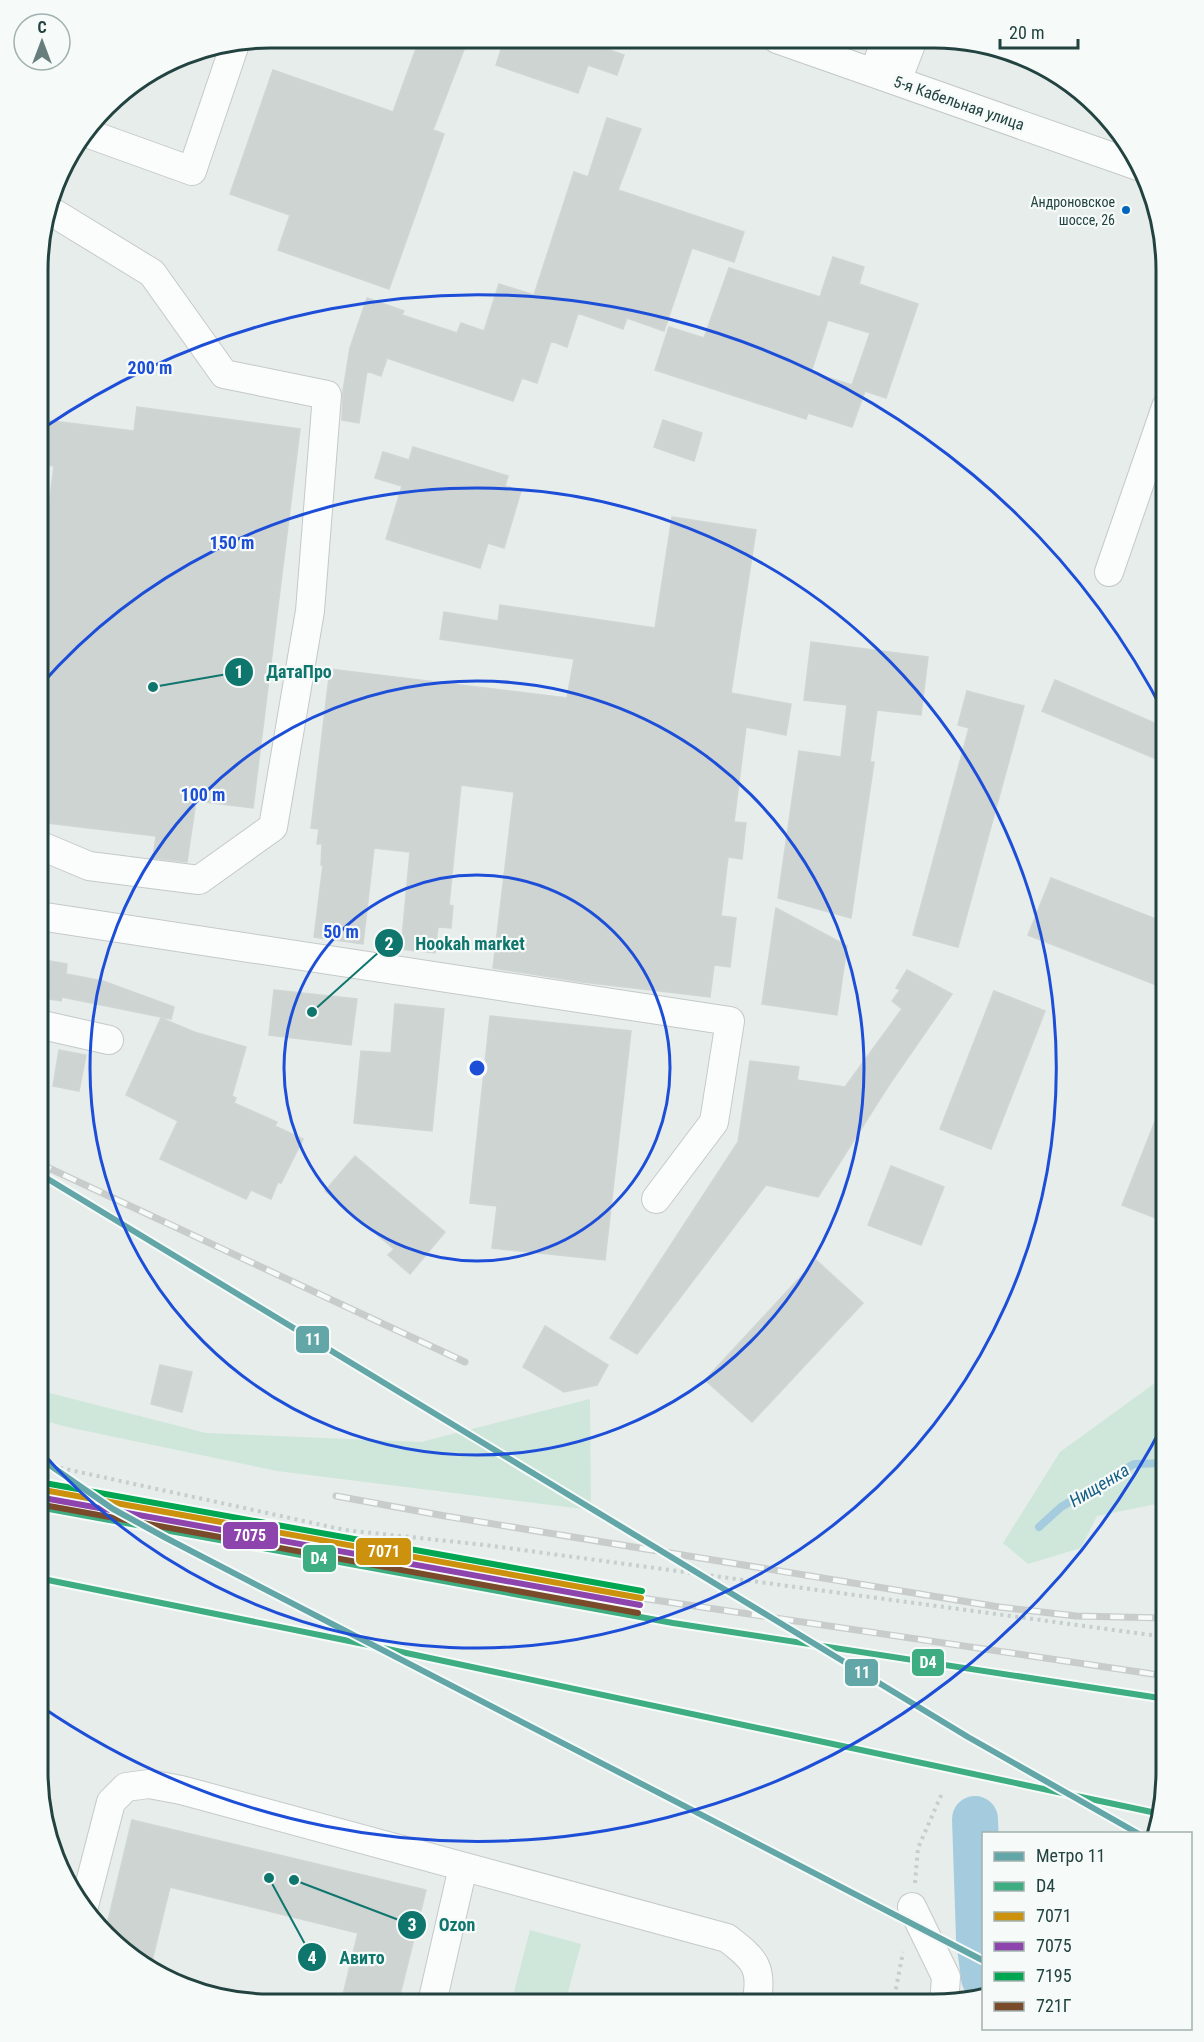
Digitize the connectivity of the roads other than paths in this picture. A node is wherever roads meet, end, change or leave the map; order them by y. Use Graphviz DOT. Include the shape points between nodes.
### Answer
graph roads {
  1 [pos="803,48"];
  2 [pos="886,48"];
  3 [pos="906,48"];
  4 [pos="233,51"];
  5 [pos="885,77"];
  6 [pos="94,136"];
  7 [pos="1128,162"];
  8 [pos="55,214"];
  9 [pos="1156,436"];
  10 [pos="1109,572"];
  11 [pos="48,849"];
  12 [pos="48,917"];
  13 [pos="48,1026"];
  14 [pos="109,1040"];
  15 [pos="656,1199"];
  16 [pos="463,1867"];
  17 [pos="86,1898"];
  18 [pos="912,1907"];
  19 [pos="434,1994"];
  20 [pos="758,1994"];
  21 [pos="945,1994"];
  1 -- 5 [label="street, 5-я Кабельная улица"];
  2 -- 5 [label="street"];
  3 -- 5 [label="street"];
  4 -- 6 [label="street" via="192,171"];
  5 -- 7 [label="street, 5-я Кабельная улица"];
  8 -- 11 [label="street" via="152,273 224,374 327,395 310,611 273,827 199,880 89,866"];
  9 -- 10 [label="street"];
  12 -- 15 [label="street" via="730,1021 714,1122"];
  13 -- 14 [label="street"];
  16 -- 17 [label="street" via="149,1784 126,1787 111,1802"];
  16 -- 19 [label="street"];
  16 -- 20 [label="street" via="727,1938 759,1970"];
  18 -- 21 [label="street" via="946,1977"];
}
